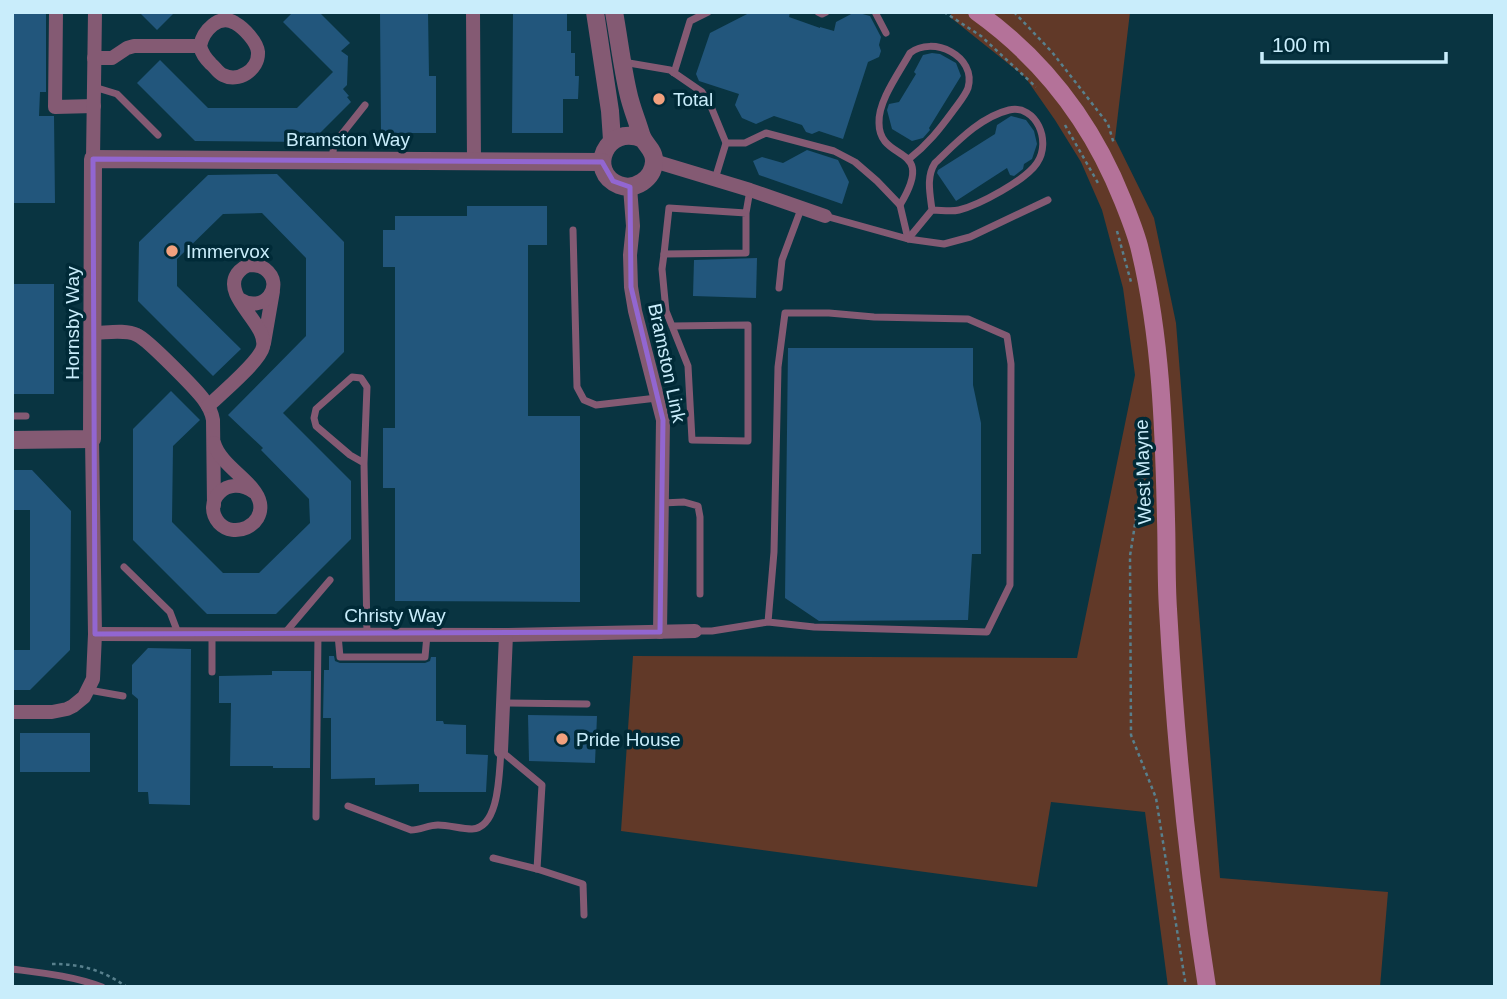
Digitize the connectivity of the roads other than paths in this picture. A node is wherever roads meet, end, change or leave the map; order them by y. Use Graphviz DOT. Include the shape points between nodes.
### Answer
graph roads {
  1 [pos="56,12"];
  2 [pos="95,12"];
  3 [pos="473,12"];
  4 [pos="595,12"];
  5 [pos="614,12"];
  6 [pos="708,12"];
  7 [pos="818,12"];
  8 [pos="826,12"];
  9 [pos="875,12"];
  10 [pos="976,12"];
  11 [pos="886,33"];
  12 [pos="200,46"];
  13 [pos="94,58"];
  14 [pos="622,62"];
  15 [pos="674,73"];
  16 [pos="94,87"];
  17 [pos="365,105"];
  18 [pos="94,106"];
  19 [pos="158,135"];
  20 [pos="643,139"];
  21 [pos="612,140"];
  22 [pos="726,143"];
  23 [pos="93,159"];
  24 [pos="909,159"];
  25 [pos="332,160"];
  26 [pos="474,161"];
  27 [pos="654,161"];
  28 [pos="603,162"];
  29 [pos="715,179"];
  30 [pos="631,187"];
  31 [pos="750,190"];
  32 [pos="1048,200"];
  33 [pos="900,205"];
  34 [pos="801,209"];
  35 [pos="932,210"];
  36 [pos="746,213"];
  37 [pos="825,216"];
  38 [pos="573,230"];
  39 [pos="908,239"];
  40 [pos="664,254"];
  41 [pos="779,288"];
  42 [pos="273,289"];
  43 [pos="239,299"];
  44 [pos="672,326"];
  45 [pos="93,333"];
  46 [pos="264,343"];
  47 [pos="658,398"];
  48 [pos="208,406"];
  49 [pos="12,416"];
  50 [pos="26,416"];
  51 [pos="213,438"];
  52 [pos="92,439"];
  53 [pos="12,440"];
  54 [pos="364,463"];
  55 [pos="254,492"];
  56 [pos="662,503"];
  57 [pos="214,505"];
  58 [pos="124,567"];
  59 [pos="330,580"];
  60 [pos="699,594"];
  61 [pos="768,622"];
  62 [pos="695,631"];
  63 [pos="660,632"];
  64 [pos="95,634"];
  65 [pos="178,634"];
  66 [pos="212,634"];
  67 [pos="284,634"];
  68 [pos="317,634"];
  69 [pos="338,634"];
  70 [pos="367,635"];
  71 [pos="428,635"];
  72 [pos="506,635"];
  73 [pos="212,672"];
  74 [pos="89,691"];
  75 [pos="123,696"];
  76 [pos="503,703"];
  77 [pos="587,704"];
  78 [pos="12,712"];
  79 [pos="501,751"];
  80 [pos="348,806"];
  81 [pos="316,817"];
  82 [pos="493,858"];
  83 [pos="537,869"];
  84 [pos="584,915"];
  85 [pos="12,969"];
  86 [pos="102,987"];
  87 [pos="1207,987"];
  1 -- 18 [label="street" via="55,107"];
  2 -- 13 [label="street, Hornsby Way"];
  3 -- 26 [label="street"];
  4 -- 21 [label="street"];
  5 -- 14 [label="street"];
  6 -- 15 [label="lane" via="690,21"];
  7 -- 8 [label="lane"];
  9 -- 11 [label="lane"];
  10 -- 87 [label="main road, West Mayne" via="1009,37 1067,98 1101,153 1138,244 1156,337 1173,687"];
  12 -- 13 [label="street" via="134,46 111,58"];
  13 -- 16 [label="street, Hornsby Way"];
  14 -- 15 [label="lane"];
  14 -- 20 [label="street"];
  15 -- 22 [label="lane" via="702,93"];
  16 -- 18 [label="street, Hornsby Way"];
  16 -- 19 [label="lane" via="117,94"];
  17 -- 25 [label="lane" via="334,144"];
  18 -- 23 [label="street, Hornsby Way"];
  20 -- 21 [label="street" via="628,135"];
  20 -- 27 [label="street"];
  21 -- 28 [label="street"];
  22 -- 29 [label="lane"];
  22 -- 33 [label="lane" via="745,144 766,134 834,152 855,162"];
  23 -- 25 [label="street, Bramston Way"];
  23 -- 45 [label="street, Hornsby Way"];
  24 -- 24 [label="lane" via="880,135 882,104 910,54 928,45 942,48 968,68 967,90 935,136"];
  24 -- 33 [label="lane" via="913,176"];
  25 -- 26 [label="street, Bramston Way"];
  26 -- 28 [label="street, Bramston Way"];
  27 -- 29 [label="street"];
  27 -- 30 [label="street" via="650,175"];
  28 -- 30 [label="street" via="612,181"];
  29 -- 31 [label="street"];
  30 -- 47 [label="street, Bramston Link" via="631,287"];
  31 -- 34 [label="street"];
  31 -- 36 [label="lane"];
  32 -- 39 [label="lane" via="970,237 944,244"];
  33 -- 39 [label="lane"];
  34 -- 37 [label="street"];
  34 -- 41 [label="lane" via="782,260"];
  35 -- 35 [label="lane" via="971,206 1021,180 1037,164 1044,145 1034,119 1012,109 978,124 930,171"];
  35 -- 39 [label="lane"];
  36 -- 40 [label="lane" via="746,253"];
  36 -- 40 [label="lane" via="669,208"];
  37 -- 39 [label="lane"];
  38 -- 47 [label="lane" via="577,387 584,400 596,405"];
  40 -- 44 [label="lane" via="666,311"];
  42 -- 43 [label="street" via="264,302 250,304"];
  42 -- 43 [label="street" via="266,269 244,267 235,278"];
  42 -- 46 [label="street"];
  43 -- 46 [label="street"];
  44 -- 44 [label="lane" via="688,366 692,440 748,441 748,325"];
  45 -- 48 [label="street" via="137,334"];
  45 -- 52 [label="street, Hornsby Way"];
  46 -- 48 [label="street" via="253,362"];
  47 -- 56 [label="street, Bramston Link" via="663,419"];
  48 -- 51 [label="street"];
  49 -- 50 [label="lane"];
  51 -- 55 [label="street" via="219,455"];
  51 -- 57 [label="street"];
  52 -- 53 [label="street"];
  52 -- 64 [label="street, Hornsby Way"];
  54 -- 54 [label="lane" via="316,426 314,418 316,410 352,377 361,378 367,387"];
  54 -- 70 [label="lane"];
  55 -- 57 [label="street" via="231,485 218,494"];
  55 -- 57 [label="street" via="259,514 245,529 232,530 221,524"];
  56 -- 60 [label="lane" via="698,506"];
  56 -- 63 [label="street, Bramston Link"];
  58 -- 65 [label="lane" via="170,612"];
  59 -- 67 [label="lane"];
  61 -- 61 [label="lane" via="778,368 785,313 968,319 1007,336 1011,364 1010,585 987,632"];
  61 -- 62 [label="lane"];
  62 -- 63 [label="street, Christy Way"];
  63 -- 72 [label="street, Christy Way"];
  64 -- 65 [label="street, Christy Way"];
  64 -- 74 [label="street, Hornsby Way"];
  65 -- 66 [label="street, Christy Way"];
  66 -- 67 [label="street, Christy Way"];
  66 -- 73 [label="lane"];
  67 -- 68 [label="street, Christy Way"];
  68 -- 69 [label="street, Christy Way"];
  68 -- 81 [label="lane"];
  69 -- 70 [label="street, Christy Way"];
  69 -- 71 [label="lane" via="340,657 425,657"];
  70 -- 71 [label="street, Christy Way"];
  71 -- 72 [label="street, Christy Way"];
  72 -- 76 [label="street"];
  74 -- 75 [label="lane"];
  74 -- 78 [label="street" via="60,711"];
  76 -- 77 [label="lane"];
  76 -- 79 [label="street"];
  79 -- 80 [label="lane" via="494,809 488,820 474,829 439,825 411,830"];
  79 -- 83 [label="lane" via="542,786"];
  82 -- 83 [label="lane"];
  83 -- 84 [label="lane" via="583,884"];
  85 -- 86 [label="lane"];
}
